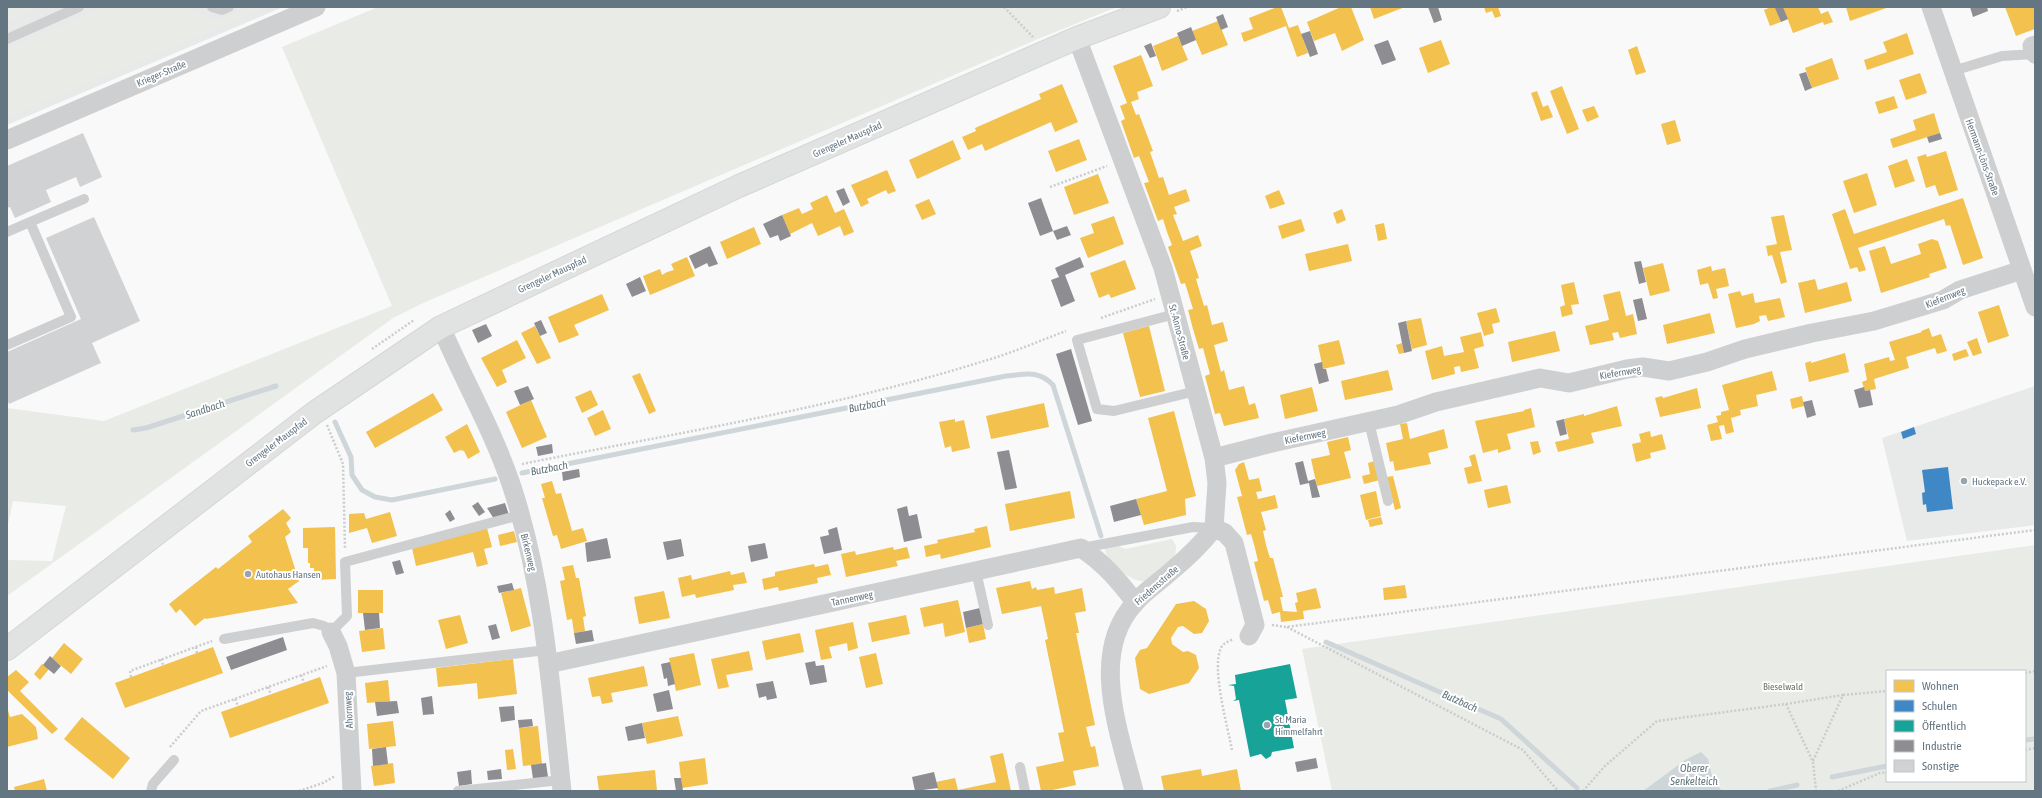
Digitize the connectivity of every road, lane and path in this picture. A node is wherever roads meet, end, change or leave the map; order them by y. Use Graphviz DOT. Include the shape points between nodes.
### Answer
graph roads {
  1 [pos="79,7"];
  2 [pos="212,7"];
  3 [pos="229,7"];
  4 [pos="316,7"];
  5 [pos="1004,7"];
  6 [pos="1187,7"];
  7 [pos="1931,7"];
  8 [pos="1166,10"];
  9 [pos="1077,38"];
  10 [pos="7,39"];
  11 [pos="1036,41"];
  12 [pos="2035,45"];
  13 [pos="2035,54"];
  14 [pos="1954,71"];
  15 [pos="7,140"];
  16 [pos="1123,160"];
  17 [pos="1050,187"];
  18 [pos="84,199"];
  19 [pos="30,222"];
  20 [pos="7,232"];
  21 [pos="2022,270"];
  22 [pos="1170,293"];
  23 [pos="2035,307"];
  24 [pos="1175,314"];
  25 [pos="1096,320"];
  26 [pos="441,327"];
  27 [pos="1074,328"];
  28 [pos="7,346"];
  29 [pos="1196,391"];
  30 [pos="325,420"];
  31 [pos="1370,422"];
  32 [pos="1214,458"];
  33 [pos="504,466"];
  34 [pos="1388,501"];
  35 [pos="520,515"];
  36 [pos="1214,528"];
  37 [pos="2035,530"];
  38 [pos="1081,548"];
  39 [pos="346,562"];
  40 [pos="976,571"];
  41 [pos="1135,602"];
  42 [pos="988,625"];
  43 [pos="1252,631"];
  44 [pos="331,632"];
  45 [pos="224,639"];
  46 [pos="196,647"];
  47 [pos="7,649"];
  48 [pos="197,653"];
  49 [pos="547,657"];
  50 [pos="161,659"];
  51 [pos="163,665"];
  52 [pos="344,666"];
  53 [pos="301,675"];
  54 [pos="131,677"];
  55 [pos="304,683"];
  56 [pos="268,687"];
  57 [pos="1886,691"];
  58 [pos="271,695"];
  59 [pos="1843,695"];
  60 [pos="235,699"];
  61 [pos="1786,704"];
  62 [pos="238,706"];
  63 [pos="1232,750"];
  64 [pos="166,752"];
  65 [pos="174,760"];
  66 [pos="1813,762"];
  67 [pos="1020,767"];
  68 [pos="1886,772"];
  69 [pos="323,782"];
  70 [pos="562,785"];
  71 [pos="304,790"];
  72 [pos="152,791"];
  73 [pos="299,791"];
  74 [pos="352,791"];
  75 [pos="458,791"];
  76 [pos="1025,791"];
  77 [pos="1134,791"];
  78 [pos="1558,791"];
  79 [pos="1583,791"];
  80 [pos="1816,791"];
  81 [pos="1838,791"];
  1 -- 10 [label="lane"];
  2 -- 3 [label="lane" via="222,10"];
  4 -- 15 [label="street, Krieger-Straße"];
  5 -- 11 [label="path"];
  6 -- 8 [label="path"];
  7 -- 14 [label="street, Hermann-Löns-Straße"];
  8 -- 9 [label="main road, Grengeler Mauspfad"];
  9 -- 16 [label="street, St.-Anno-Straße"];
  9 -- 26 [label="main road, Grengeler Mauspfad" via="739,186"];
  12 -- 13 [label="street" via="2032,46"];
  13 -- 14 [label="lane" via="2002,56"];
  14 -- 21 [label="street, Hermann-Löns-Straße"];
  16 -- 17 [label="path"];
  16 -- 22 [label="street, St.-Anno-Straße"];
  18 -- 19 [label="lane"];
  19 -- 20 [label="lane"];
  19 -- 28 [label="lane" via="71,317"];
  21 -- 23 [label="street, Hermann-Löns-Straße"];
  21 -- 31 [label="street, Kiefernweg" via="1960,290 1944,300 1874,321 1745,349 1669,371 1627,369 1569,383 1540,378 1436,402"];
  22 -- 24 [label="street, St.-Anno-Straße"];
  22 -- 25 [label="path"];
  24 -- 29 [label="street, St.-Anno-Straße"];
  24 -- 29 [label="lane" via="1077,340 1097,409 1114,411"];
  26 -- 33 [label="street, Birkenweg"];
  26 -- 47 [label="main road, Grengeler Mauspfad" via="314,413"];
  27 -- 33 [label="path" via="985,361 886,388 782,413"];
  29 -- 32 [label="street, St.-Anno-Straße"];
  30 -- 39 [label="path" via="343,464"];
  31 -- 32 [label="street, Kiefernweg"];
  31 -- 34 [label="lane"];
  32 -- 36 [label="street, St.-Anno-Straße" via="1217,483"];
  33 -- 35 [label="street, Birkenweg"];
  35 -- 39 [label="lane"];
  35 -- 49 [label="street, Birkenweg" via="536,578"];
  36 -- 38 [label="lane" via="1193,527"];
  36 -- 41 [label="street, Friedensstraße" via="1181,563"];
  36 -- 43 [label="street" via="1225,533 1234,543"];
  37 -- 78 [label="path" via="1286,627 1523,750"];
  38 -- 40 [label="street, Tannenweg"];
  38 -- 41 [label="street" via="1113,574"];
  39 -- 44 [label="lane" via="347,616"];
  40 -- 42 [label="lane"];
  40 -- 49 [label="street, Tannenweg"];
  41 -- 77 [label="street, Friedensstraße" via="1125,615 1114,641 1110,666 1111,696"];
  43 -- 63 [label="path" via="1225,644 1218,656 1217,670"];
  44 -- 45 [label="lane" via="324,626 313,623"];
  44 -- 52 [label="street, Ahornweg"];
  45 -- 46 [label="path"];
  46 -- 48 [label="path"];
  46 -- 50 [label="path"];
  49 -- 52 [label="lane"];
  49 -- 70 [label="street, Birkenweg"];
  50 -- 51 [label="path"];
  50 -- 54 [label="path" via="130,671"];
  52 -- 53 [label="path"];
  52 -- 74 [label="street, Ahornweg"];
  53 -- 55 [label="path"];
  53 -- 56 [label="path"];
  56 -- 58 [label="path"];
  56 -- 60 [label="path"];
  57 -- 59 [label="path"];
  59 -- 61 [label="path"];
  59 -- 66 [label="path"];
  60 -- 62 [label="path"];
  60 -- 64 [label="path" via="201,711"];
  61 -- 66 [label="path"];
  61 -- 79 [label="path" via="1657,721 1605,766"];
  65 -- 72 [label="lane" via="153,784"];
  66 -- 80 [label="path"];
  67 -- 76 [label="lane"];
  68 -- 81 [label="path"];
  69 -- 71 [label="path"];
  70 -- 75 [label="lane"];
  71 -- 73 [label="path"];
}
